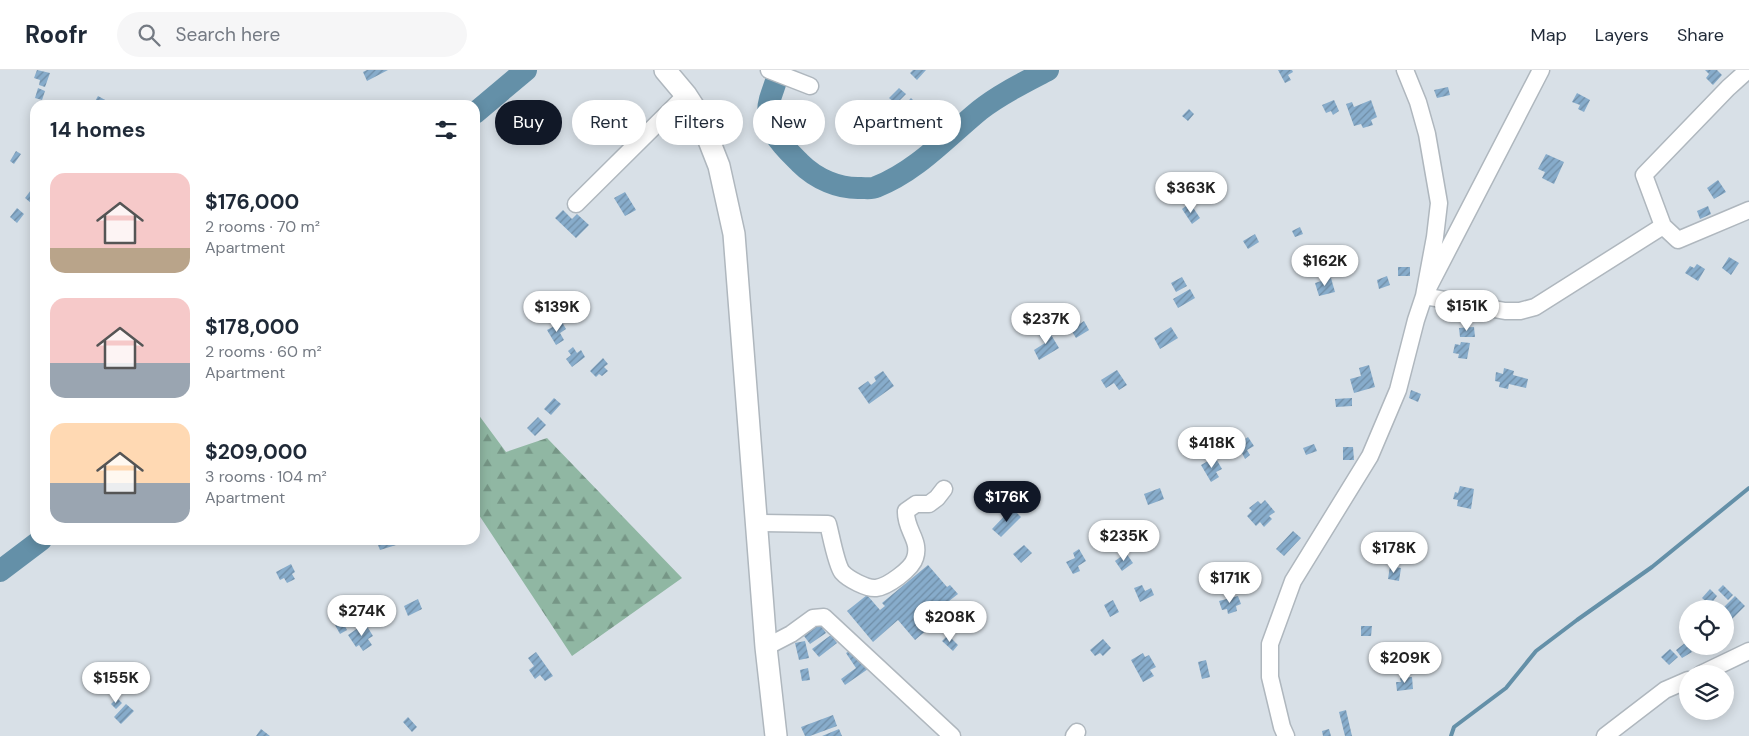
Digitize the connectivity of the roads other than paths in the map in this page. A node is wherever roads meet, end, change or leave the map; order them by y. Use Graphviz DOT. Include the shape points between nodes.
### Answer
graph roads {
  1 [pos="769,70"];
  2 [pos="1405,70"];
  3 [pos="1541,70"];
  4 [pos="1748,70"];
  5 [pos="669,71"];
  6 [pos="810,86"];
  7 [pos="686,95"];
  8 [pos="576,204"];
  9 [pos="1749,210"];
  10 [pos="1663,226"];
  11 [pos="1424,296"];
  12 [pos="944,489"];
  13 [pos="757,523"];
  14 [pos="766,647"];
  15 [pos="1749,651"];
  16 [pos="1720,665"];
  17 [pos="1679,684"];
  18 [pos="776,736"];
  19 [pos="952,736"];
  20 [pos="1286,736"];
  21 [pos="1605,736"];
  1 -- 6 [label="street"];
  2 -- 11 [label="street" via="1427,134 1438,203"];
  3 -- 11 [label="street"];
  4 -- 10 [label="street" via="1644,175"];
  5 -- 7 [label="main road"];
  7 -- 8 [label="street"];
  7 -- 13 [label="main road" via="699,115 719,166 734,234"];
  9 -- 10 [label="street" via="1678,240"];
  10 -- 11 [label="street" via="1535,307 1505,311"];
  11 -- 20 [label="street" via="1398,390 1370,456 1293,581 1270,644 1270,677"];
  12 -- 13 [label="street" via="929,504 916,504 906,511 918,548 915,561 904,573 876,588 847,577 840,570 828,524"];
  13 -- 14 [label="main road"];
  14 -- 18 [label="main road"];
  14 -- 19 [label="street" via="813,618 824,617"];
  15 -- 16 [label="street"];
  17 -- 21 [label="street" via="1665,690"];
}
